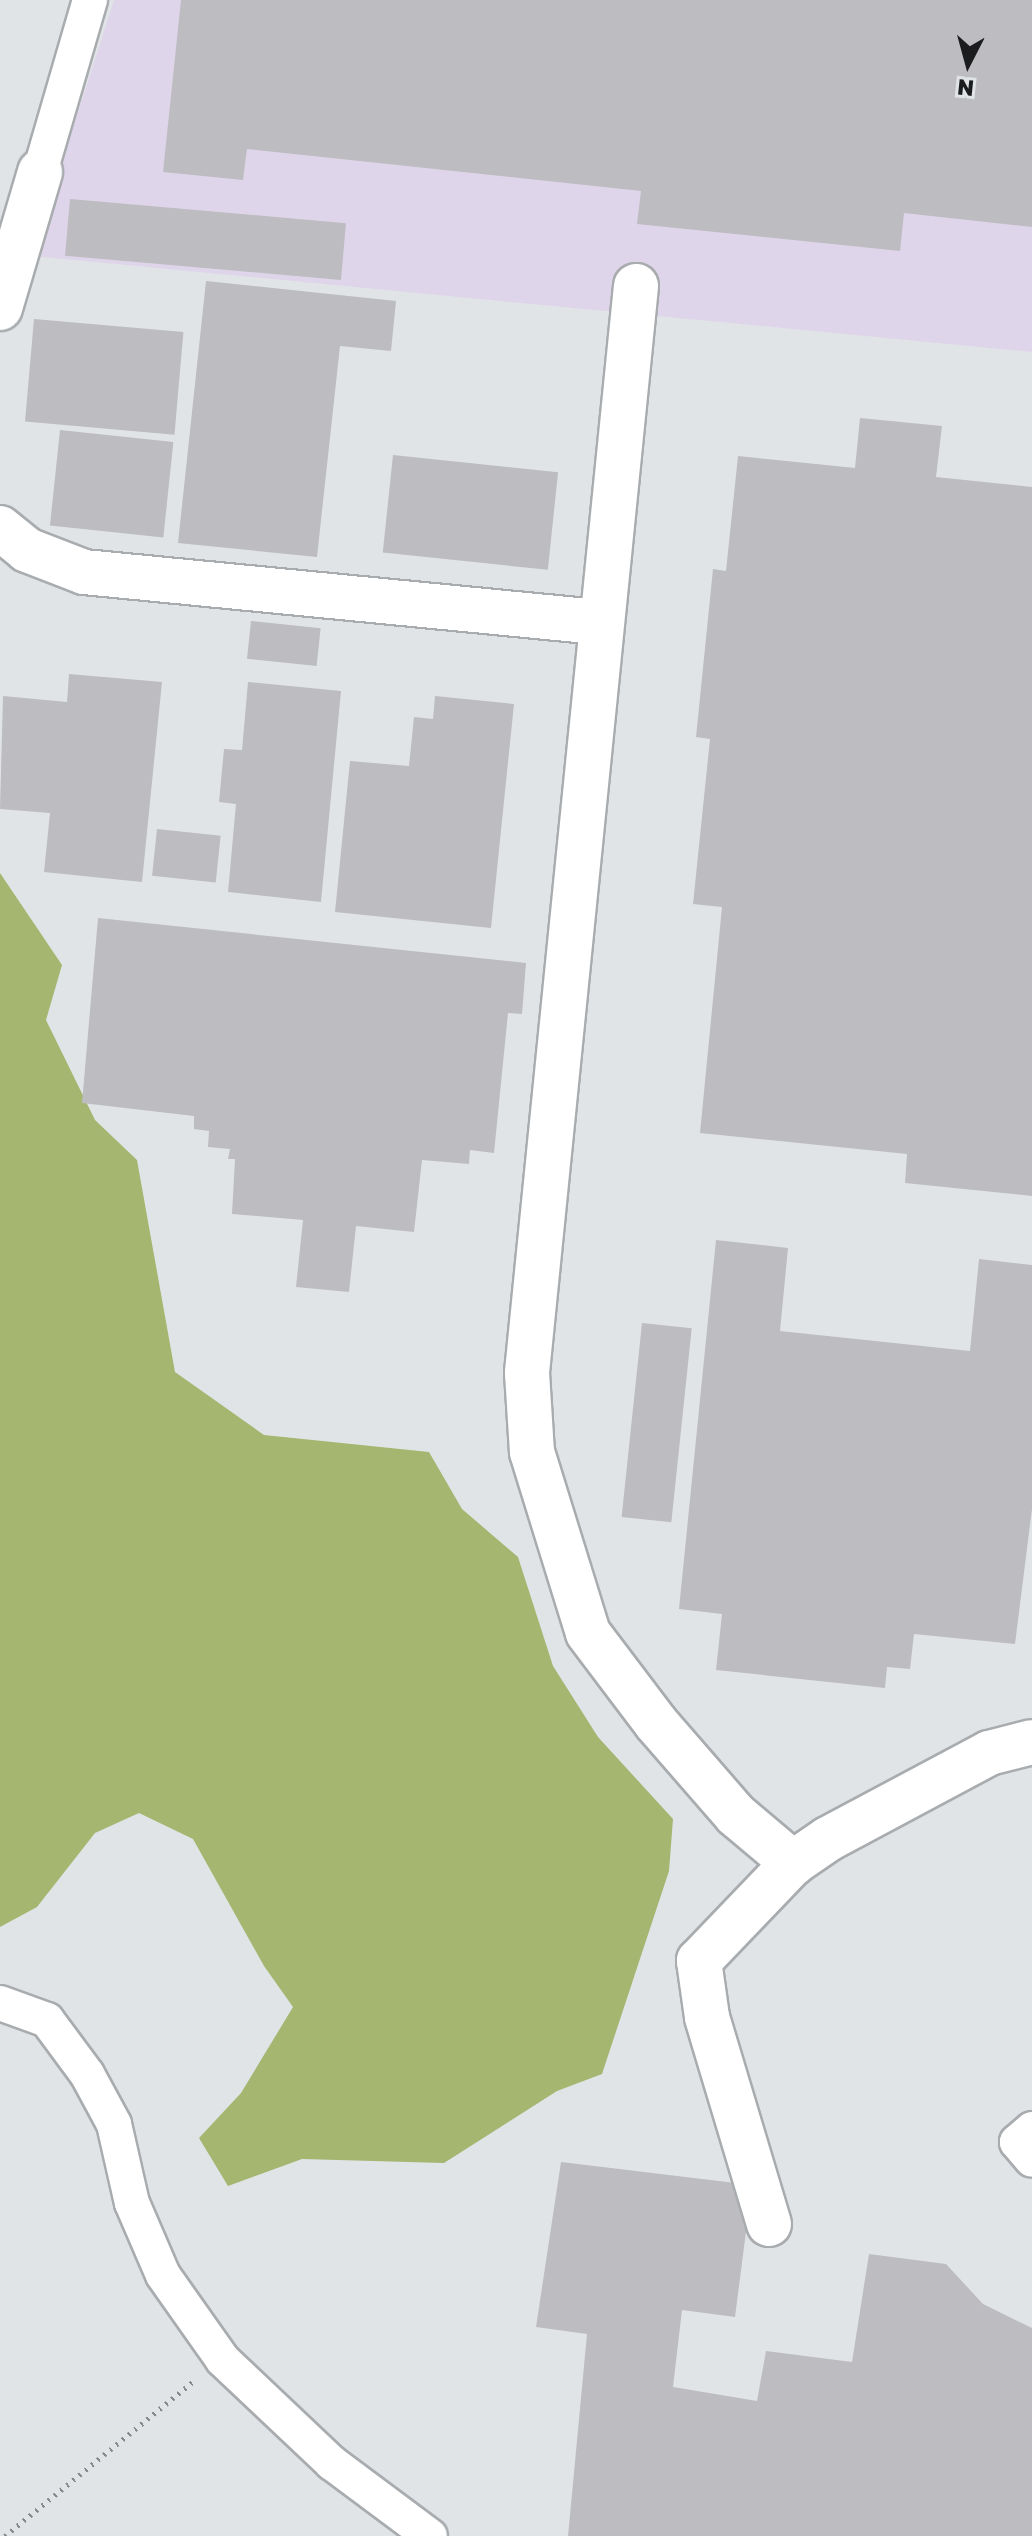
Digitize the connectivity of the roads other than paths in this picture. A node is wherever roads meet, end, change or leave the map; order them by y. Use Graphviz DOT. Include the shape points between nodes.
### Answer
graph roads {
  1 [pos="90,0"];
  2 [pos="40,172"];
  3 [pos="636,286"];
  4 [pos="0,308"];
  5 [pos="0,528"];
  6 [pos="598,622"];
  7 [pos="1032,1742"];
  8 [pos="793,1863"];
  9 [pos="0,2003"];
  10 [pos="1032,2129"];
  11 [pos="1032,2160"];
  12 [pos="769,2224"];
  13 [pos="430,2536"];
  1 -- 2 [label="street"];
  2 -- 4 [label="street"];
  3 -- 6 [label="street"];
  5 -- 6 [label="street" via="27,550 84,572"];
  6 -- 8 [label="street" via="527,1373 532,1452 588,1633 656,1723 736,1815"];
  7 -- 8 [label="street" via="989,1753"];
  8 -- 12 [label="street" via="699,1961 707,2017"];
  9 -- 13 [label="street" via="47,2020 87,2074 114,2124 132,2203 163,2275 223,2360 332,2463"];
  10 -- 11 [label="street" via="1017,2142"];
}
